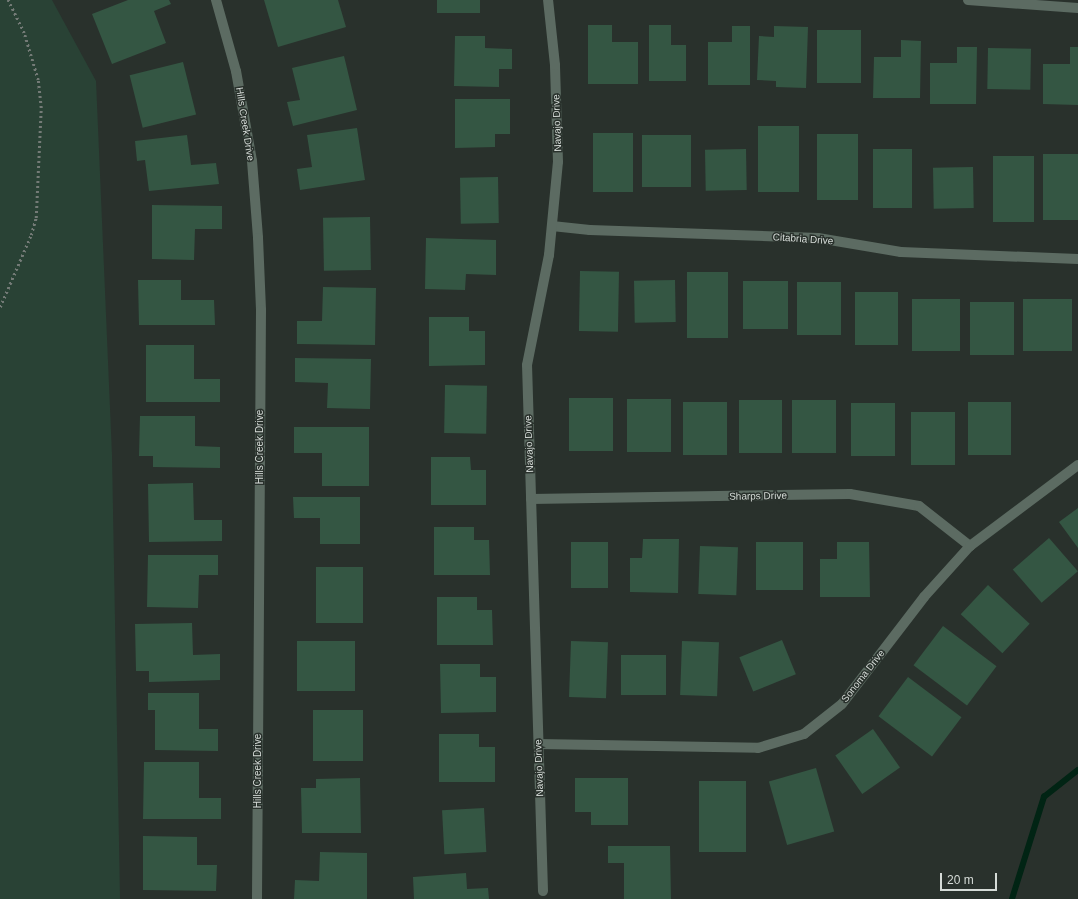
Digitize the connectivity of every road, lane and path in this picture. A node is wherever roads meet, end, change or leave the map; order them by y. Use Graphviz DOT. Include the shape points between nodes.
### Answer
graph roads {
  1 [pos="8,0"];
  2 [pos="216,0"];
  3 [pos="548,0"];
  4 [pos="968,0"];
  5 [pos="1078,8"];
  6 [pos="552,226"];
  7 [pos="1078,259"];
  8 [pos="0,307"];
  9 [pos="1078,465"];
  10 [pos="531,499"];
  11 [pos="970,546"];
  12 [pos="539,744"];
  13 [pos="543,891"];
  14 [pos="257,899"];
  1 -- 8 [label="path" via="24,34 38,80 41,108 36,218"];
  2 -- 14 [label="street, Hills Creek Drive" via="236,71 252,161 258,238 261,318"];
  3 -- 6 [label="street, Navajo Drive" via="555,65 558,162"];
  4 -- 5 [label="street"];
  6 -- 7 [label="street, Citabria Drive" via="590,230 818,238 901,252"];
  6 -- 10 [label="street, Navajo Drive" via="549,255 527,364"];
  9 -- 11 [label="street, Sonoma Drive"];
  10 -- 11 [label="street, Sharps Drive" via="850,494 919,506"];
  10 -- 12 [label="street, Navajo Drive"];
  11 -- 12 [label="street, Sonoma Drive" via="924,597 842,704 804,734 758,748"];
  12 -- 13 [label="street, Navajo Drive"];
}
